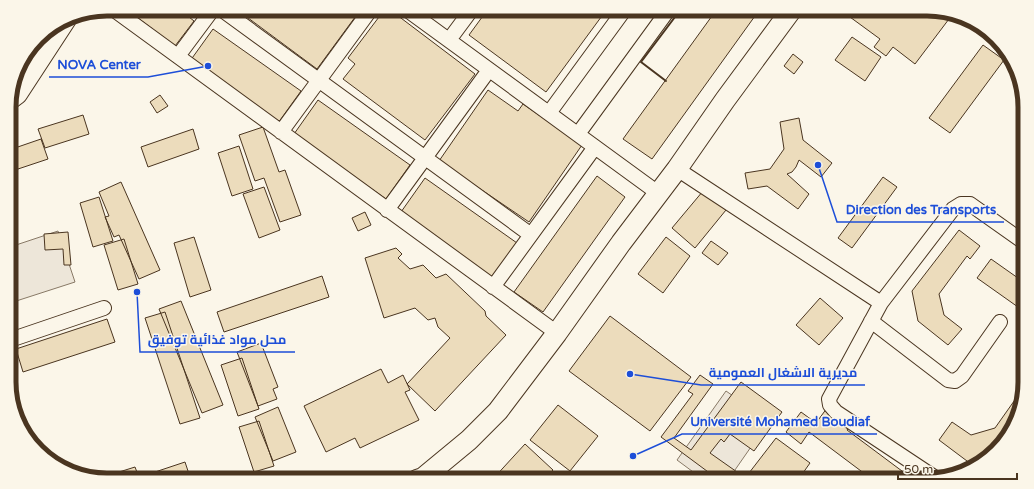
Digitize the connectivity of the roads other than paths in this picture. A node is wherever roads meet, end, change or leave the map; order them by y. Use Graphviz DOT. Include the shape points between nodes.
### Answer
graph roads {
  1 [pos="123,16"];
  2 [pos="208,16"];
  3 [pos="231,16"];
  4 [pos="366,16"];
  5 [pos="416,16"];
  6 [pos="467,16"];
  7 [pos="620,16"];
  8 [pos="664,16"];
  9 [pos="787,16"];
  10 [pos="59,30"];
  11 [pos="449,40"];
  12 [pos="178,56"];
  13 [pos="489,70"];
  14 [pos="319,80"];
  15 [pos="17,94"];
  16 [pos="549,114"];
  17 [pos="281,132"];
  18 [pos="578,134"];
  19 [pos="595,147"];
  20 [pos="425,158"];
  21 [pos="677,169"];
  22 [pos="658,193"];
  23 [pos="388,210"];
  24 [pos="531,236"];
  25 [pos="1018,238"];
  26 [pos="493,287"];
  27 [pos="881,303"];
  28 [pos="104,308"];
  29 [pos="871,321"];
  30 [pos="1000,322"];
  31 [pos="557,333"];
  32 [pos="16,338"];
  33 [pos="429,473"];
  34 [pos="929,473"];
  1 -- 12 [label="street"];
  2 -- 12 [label="street"];
  3 -- 14 [label="street"];
  4 -- 14 [label="street"];
  5 -- 11 [label="street"];
  6 -- 11 [label="street"];
  7 -- 16 [label="street"];
  8 -- 18 [label="street"];
  9 -- 21 [label="main road" via="724,100"];
  10 -- 15 [label="main road"];
  11 -- 13 [label="street"];
  12 -- 17 [label="street"];
  13 -- 16 [label="street"];
  13 -- 20 [label="street"];
  14 -- 17 [label="street"];
  14 -- 20 [label="street"];
  16 -- 18 [label="street"];
  17 -- 23 [label="street"];
  18 -- 19 [label="street"];
  19 -- 22 [label="street"];
  19 -- 24 [label="street"];
  20 -- 23 [label="street"];
  20 -- 24 [label="street"];
  21 -- 22 [label="main road"];
  21 -- 27 [label="street"];
  22 -- 31 [label="main road"];
  23 -- 26 [label="street"];
  24 -- 26 [label="street"];
  25 -- 27 [label="street" via="970,204 961,204 953,209"];
  26 -- 31 [label="street"];
  27 -- 29 [label="street"];
  28 -- 32 [label="street"];
  29 -- 30 [label="street" via="948,380 955,382"];
  29 -- 34 [label="street" via="829,399 830,405 836,412"];
  31 -- 33 [label="main road" via="498,411 469,440"];
}
